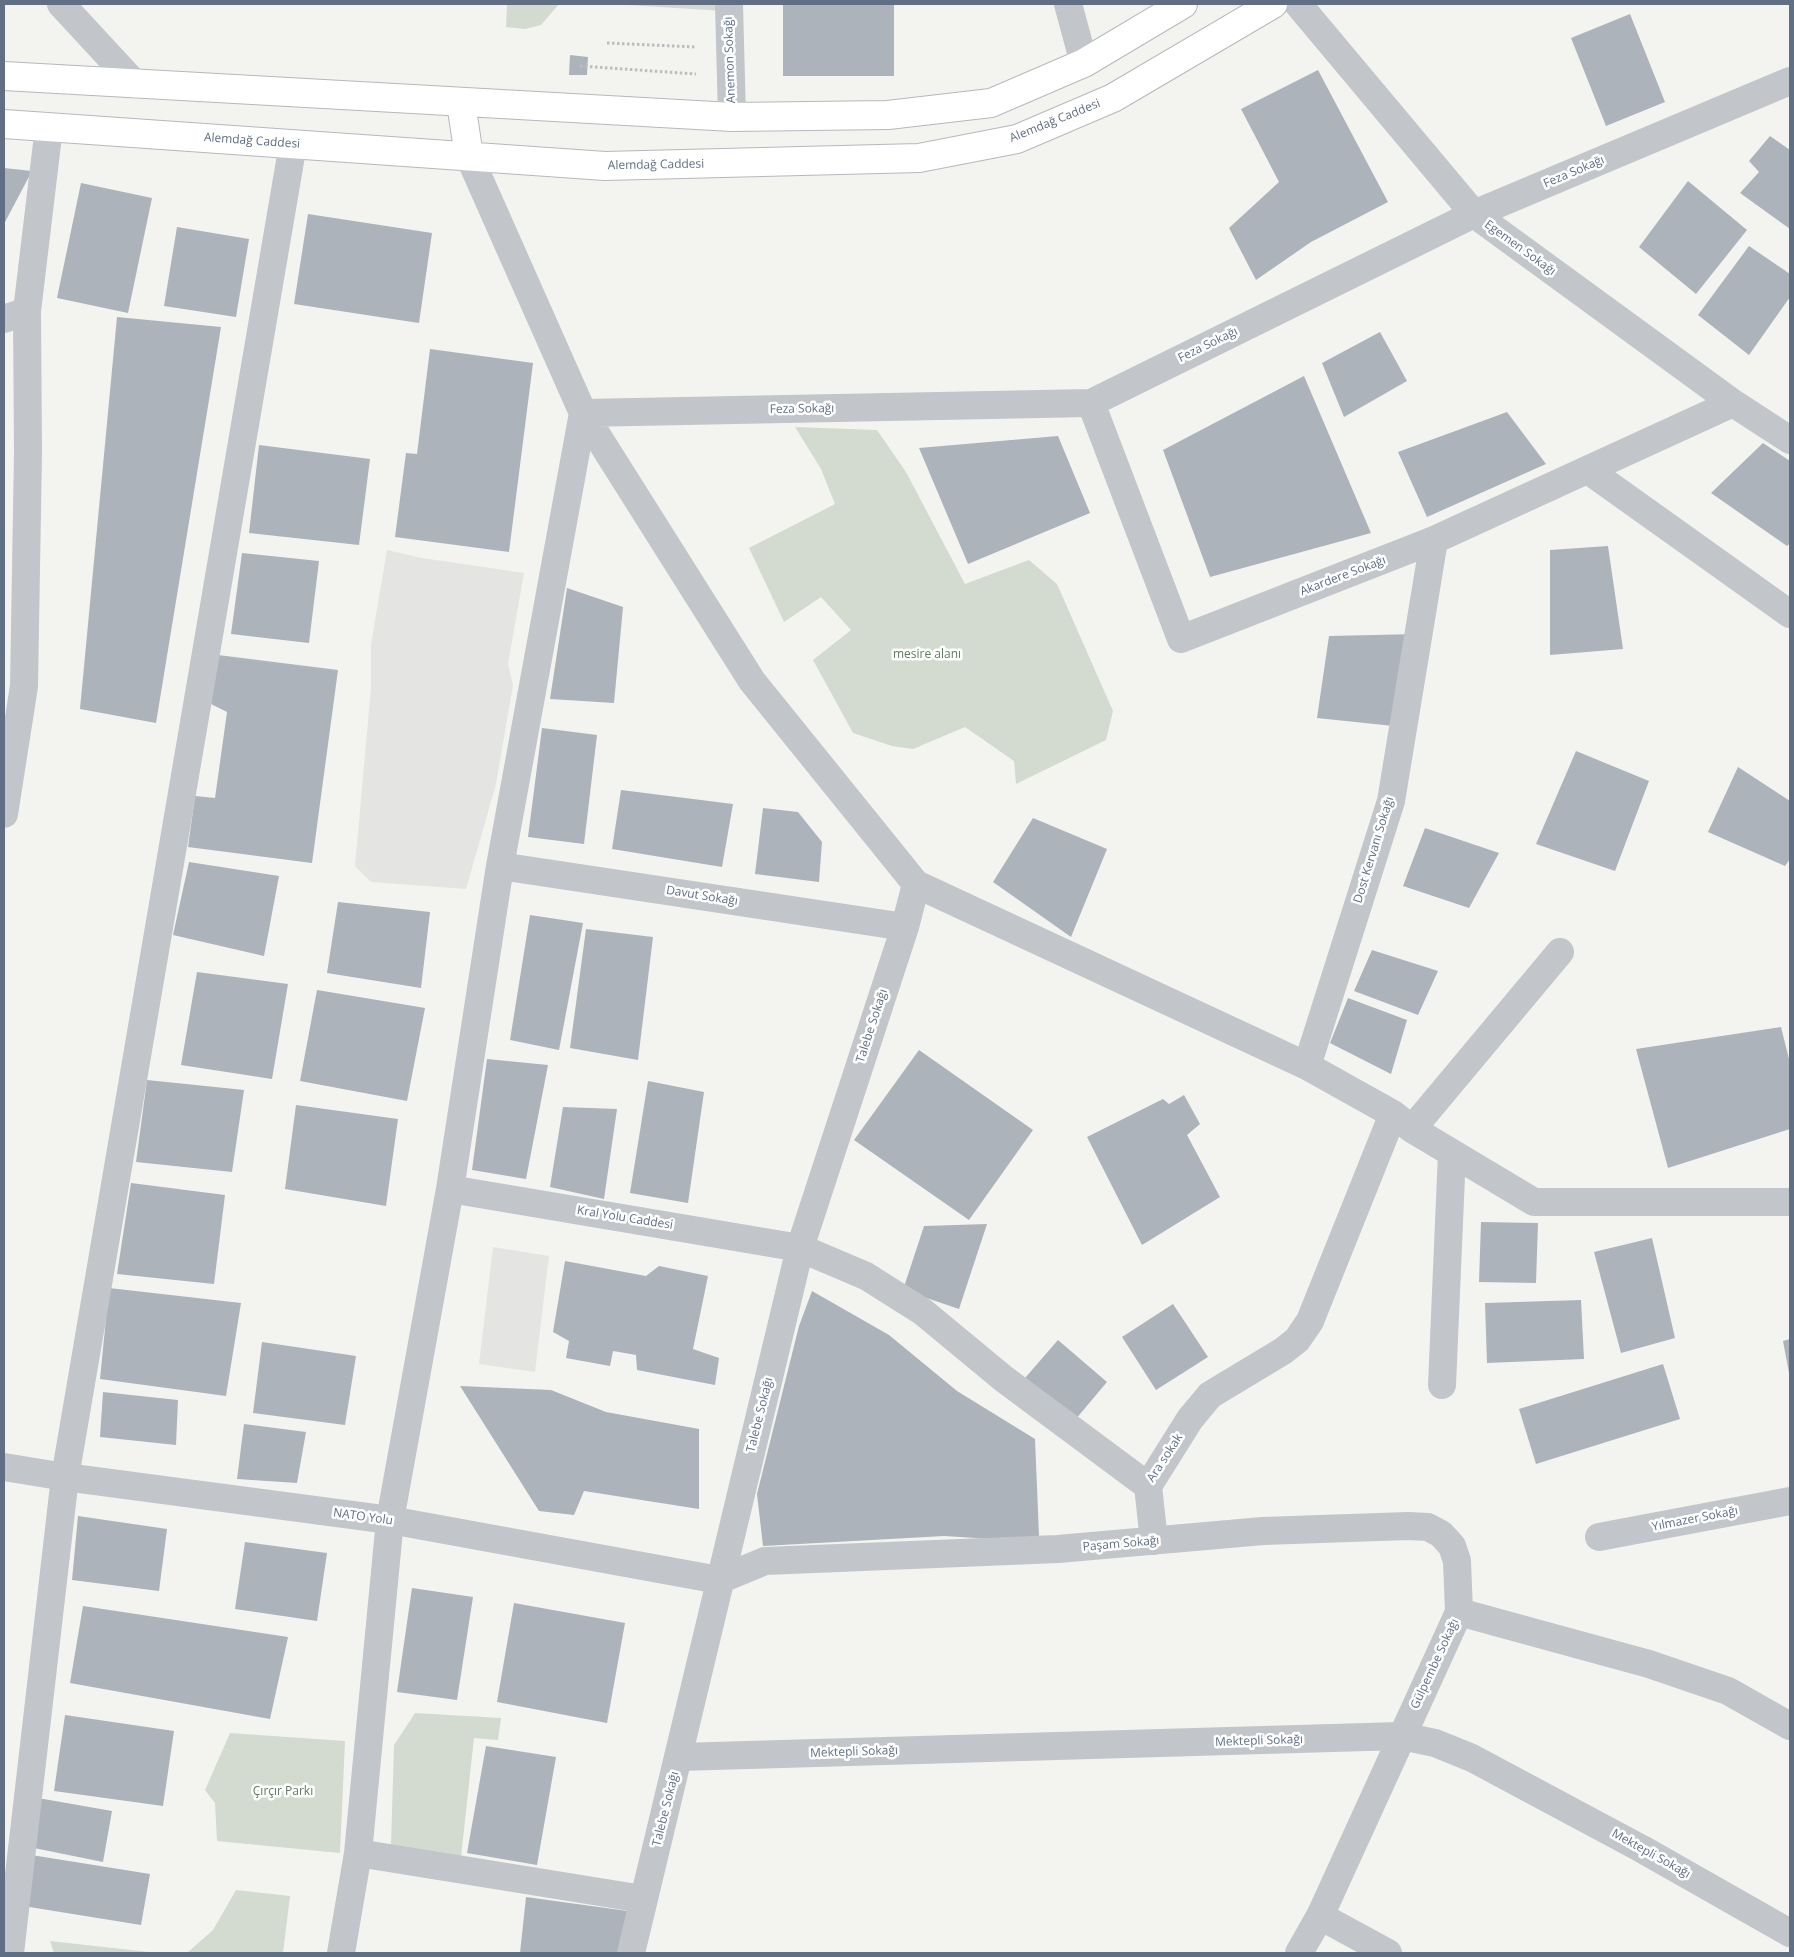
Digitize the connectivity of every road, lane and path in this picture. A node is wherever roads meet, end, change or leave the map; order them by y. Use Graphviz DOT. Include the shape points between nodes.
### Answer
graph roads {
  1 [pos="61,4"];
  2 [pos="728,4"];
  3 [pos="1068,4"];
  4 [pos="1183,4"];
  5 [pos="1273,4"];
  6 [pos="1298,4"];
  7 [pos="607,43"];
  8 [pos="684,47"];
  9 [pos="1084,63"];
  10 [pos="580,66"];
  11 [pos="4,76"];
  12 [pos="732,76"];
  13 [pos="1790,81"];
  14 [pos="135,84"];
  15 [pos="461,103"];
  16 [pos="732,117"];
  17 [pos="4,124"];
  18 [pos="49,127"];
  19 [pos="293,144"];
  20 [pos="469,156"];
  21 [pos="1474,214"];
  22 [pos="15,315"];
  23 [pos="1091,403"];
  24 [pos="1733,403"];
  25 [pos="582,413"];
  26 [pos="1790,440"];
  27 [pos="1588,470"];
  28 [pos="1434,540"];
  29 [pos="1790,614"];
  30 [pos="10,741"];
  31 [pos="4,814"];
  32 [pos="500,866"];
  33 [pos="916,884"];
  34 [pos="905,927"];
  35 [pos="1560,952"];
  36 [pos="1307,1066"];
  37 [pos="1403,1121"];
  38 [pos="1452,1153"];
  39 [pos="450,1189"];
  40 [pos="1790,1202"];
  41 [pos="800,1248"];
  42 [pos="1442,1385"];
  43 [pos="4,1467"];
  44 [pos="65,1477"];
  45 [pos="1148,1486"];
  46 [pos="1790,1501"];
  47 [pos="390,1520"];
  48 [pos="1599,1537"];
  49 [pos="1154,1541"];
  50 [pos="719,1580"];
  51 [pos="1459,1612"];
  52 [pos="1790,1726"];
  53 [pos="1401,1736"];
  54 [pos="679,1758"];
  55 [pos="358,1853"];
  56 [pos="643,1898"];
  57 [pos="1320,1916"];
  58 [pos="1790,1933"];
  59 [pos="10,1953"];
  60 [pos="342,1953"];
  61 [pos="631,1953"];
  62 [pos="1299,1953"];
  63 [pos="1388,1953"];
  1 -- 14 [label="street"];
  2 -- 12 [label="street, Anemon Sokağı"];
  3 -- 9 [label="street"];
  4 -- 9 [label="main road"];
  5 -- 20 [label="main road, Alemdağ Caddesi" via="1113,98 1017,139 918,158 605,166"];
  6 -- 21 [label="street, Egemen Sokağı"];
  7 -- 8 [label="path"];
  9 -- 16 [label="main road" via="991,103 888,115"];
  10 -- 12 [label="path"];
  11 -- 14 [label="main road"];
  12 -- 16 [label="street, Anemon Sokağı"];
  13 -- 21 [label="street, Feza Sokağı"];
  14 -- 15 [label="main road"];
  15 -- 16 [label="main road"];
  15 -- 20 [label="main road"];
  17 -- 18 [label="main road, Alemdağ Caddesi"];
  18 -- 19 [label="main road, Alemdağ Caddesi"];
  18 -- 22 [label="street"];
  19 -- 20 [label="main road, Alemdağ Caddesi"];
  19 -- 44 [label="street"];
  20 -- 25 [label="street"];
  21 -- 23 [label="street, Feza Sokağı"];
  21 -- 24 [label="street, Egemen Sokağı"];
  22 -- 30 [label="street" via="28,452 24,686"];
  23 -- 25 [label="street, Feza Sokağı"];
  23 -- 28 [label="street, Akardere Sokağı" via="1181,639"];
  24 -- 26 [label="street, Egemen Sokağı"];
  24 -- 27 [label="street, Akardere Sokağı"];
  25 -- 32 [label="street"];
  25 -- 33 [label="street" via="752,681"];
  27 -- 28 [label="street, Akardere Sokağı"];
  27 -- 29 [label="street"];
  28 -- 36 [label="street, Dost Kervanı Sokağı" via="1391,801"];
  30 -- 31 [label="street"];
  32 -- 34 [label="street, Davut Sokağı"];
  32 -- 39 [label="street"];
  33 -- 34 [label="street, Talebe Sokağı"];
  33 -- 36 [label="street"];
  34 -- 41 [label="street, Talebe Sokağı"];
  35 -- 37 [label="street, Ara sokak"];
  36 -- 37 [label="street"];
  37 -- 38 [label="street"];
  37 -- 45 [label="street, Ara sokak" via="1301,1333 1283,1351 1210,1395 1190,1419"];
  38 -- 40 [label="street" via="1534,1202"];
  38 -- 42 [label="street"];
  39 -- 41 [label="street, Kral Yolu Caddesi"];
  39 -- 47 [label="street"];
  41 -- 45 [label="street, Ara sokak" via="866,1276 924,1312 1004,1379"];
  41 -- 50 [label="street, Talebe Sokağı"];
  43 -- 44 [label="street, NATO Yolu"];
  44 -- 47 [label="street, NATO Yolu"];
  44 -- 59 [label="street"];
  45 -- 49 [label="street"];
  46 -- 48 [label="street, Yılmazer Sokağı"];
  47 -- 50 [label="street, NATO Yolu"];
  47 -- 55 [label="street"];
  49 -- 50 [label="street, Paşam Sokağı" via="1058,1550 766,1561"];
  49 -- 51 [label="street, Paşam Sokağı" via="1263,1531 1428,1527 1441,1534 1452,1546 1457,1561"];
  50 -- 54 [label="street, Talebe Sokağı"];
  51 -- 52 [label="street, Gülpembe Sokağı" via="1649,1664 1728,1691"];
  51 -- 53 [label="street, Gülpembe Sokağı"];
  53 -- 54 [label="street, Mektepli Sokağı"];
  53 -- 57 [label="street, Gülpembe Sokağı"];
  53 -- 58 [label="street, Mektepli Sokağı" via="1435,1743 1472,1758"];
  54 -- 56 [label="street, Talebe Sokağı"];
  55 -- 56 [label="street"];
  55 -- 60 [label="street"];
  56 -- 61 [label="street, Talebe Sokağı"];
  57 -- 62 [label="street, Gülpembe Sokağı"];
  57 -- 63 [label="street"];
}
